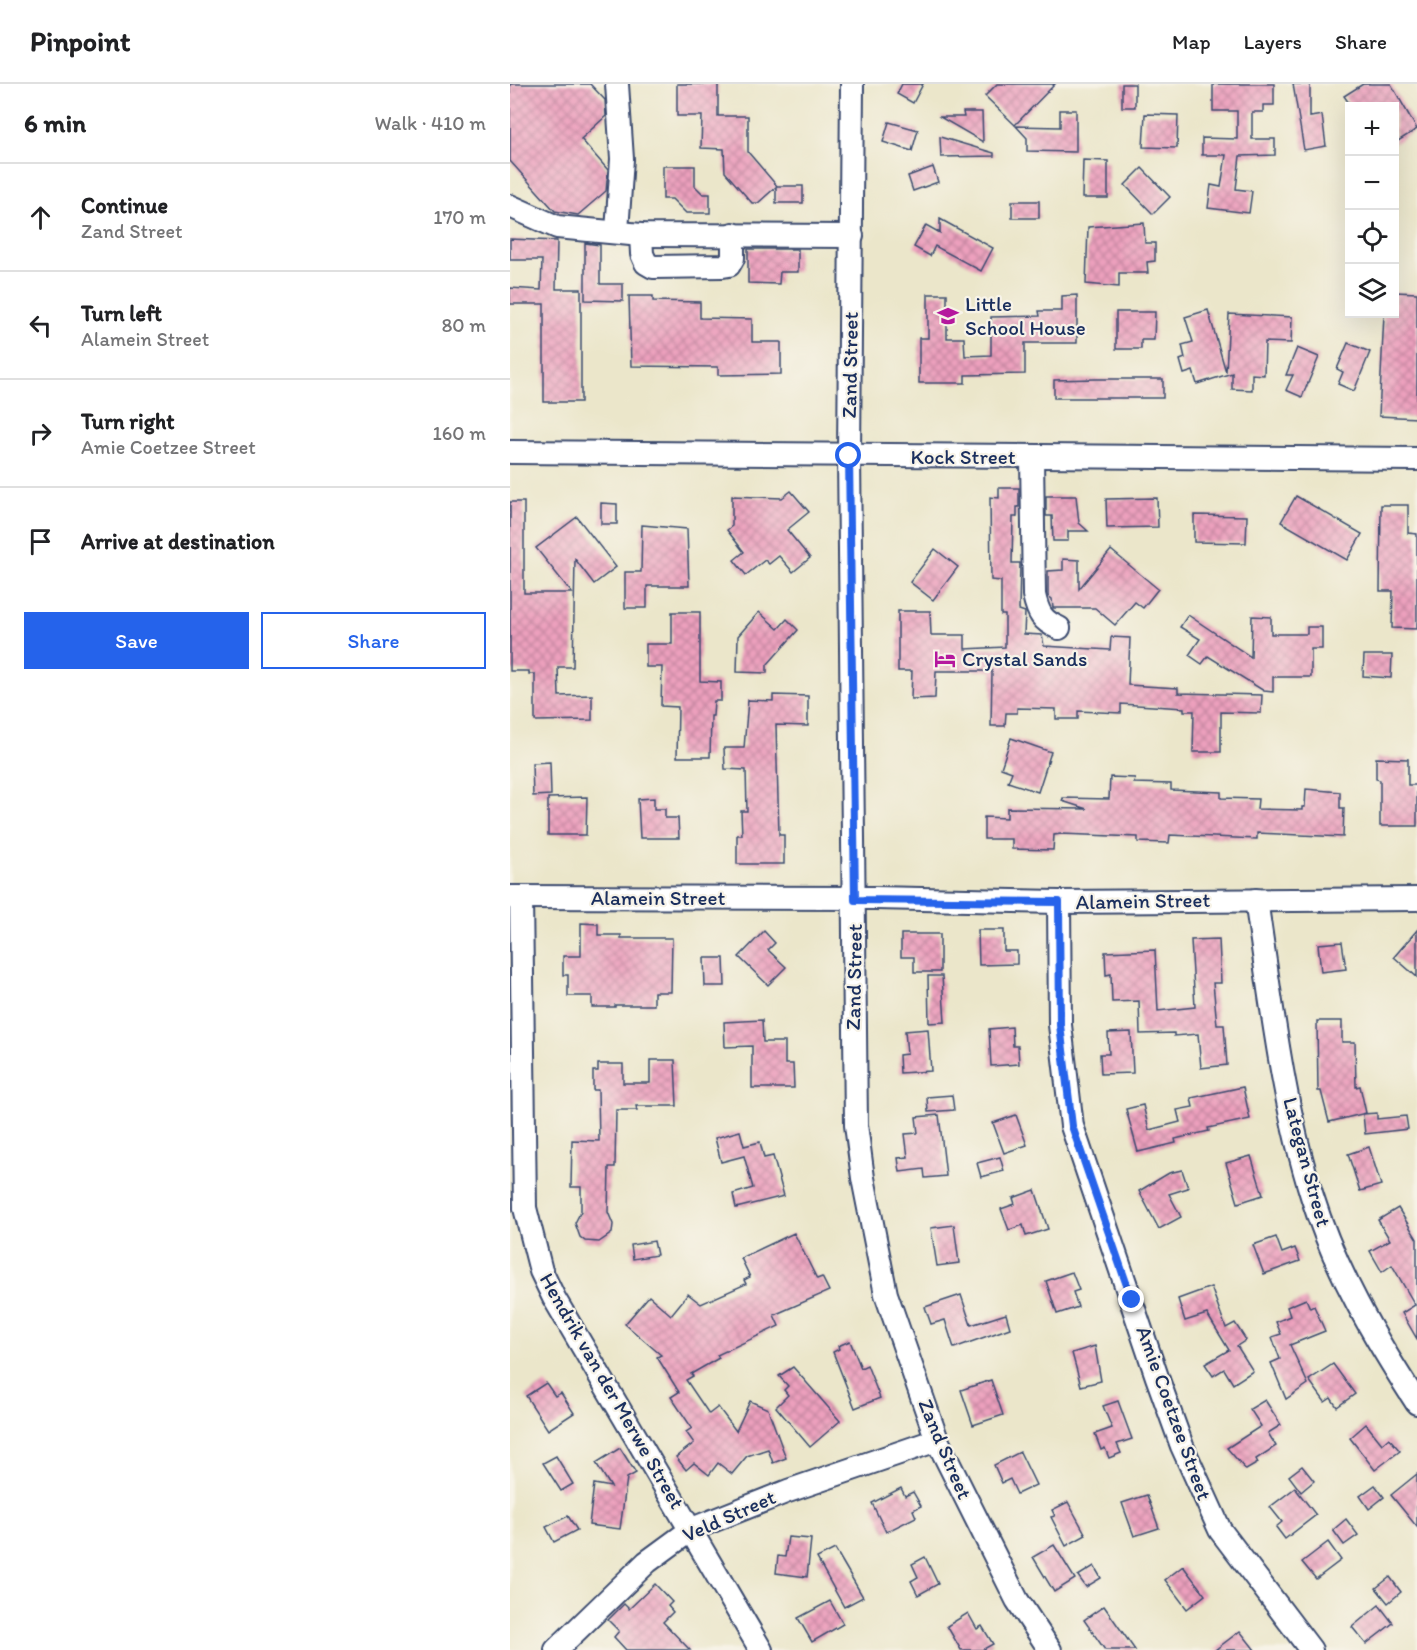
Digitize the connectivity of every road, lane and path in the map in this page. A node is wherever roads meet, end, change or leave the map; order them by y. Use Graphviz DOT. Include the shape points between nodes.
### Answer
graph roads {
  1 [pos="617,84"];
  2 [pos="852,84"];
  3 [pos="510,206"];
  4 [pos="617,231"];
  5 [pos="733,234"];
  6 [pos="642,235"];
  7 [pos="852,236"];
  8 [pos="510,452"];
  9 [pos="849,456"];
  10 [pos="1032,457"];
  11 [pos="1417,459"];
  12 [pos="1059,628"];
  13 [pos="516,897"];
  14 [pos="1417,899"];
  15 [pos="855,900"];
  16 [pos="1256,900"];
  17 [pos="1059,902"];
  18 [pos="1417,1403"];
  19 [pos="937,1440"];
  20 [pos="692,1529"];
  21 [pos="556,1650"];
  22 [pos="762,1650"];
  23 [pos="1050,1650"];
  24 [pos="1311,1650"];
  1 -- 4 [label="street" via="622,159"];
  2 -- 7 [label="street, Zand Street"];
  3 -- 4 [label="street" via="557,227"];
  4 -- 6 [label="street"];
  5 -- 6 [label="street"];
  5 -- 6 [label="street" via="733,258 729,265 653,267 642,255"];
  5 -- 7 [label="street"];
  7 -- 9 [label="street, Zand Street"];
  8 -- 9 [label="street, Kock Street"];
  9 -- 10 [label="street, Kock Street"];
  9 -- 15 [label="street, Zand Street"];
  10 -- 11 [label="street, Kock Street"];
  10 -- 12 [label="street" via="1034,596 1045,622"];
  13 -- 15 [label="street, Alamein Street"];
  13 -- 20 [label="street, Hendrik van der Merwe Street" via="525,1208 541,1271"];
  14 -- 16 [label="street, Alamein Street"];
  15 -- 17 [label="street, Alamein Street"];
  15 -- 19 [label="street, Zand Street" via="855,1091 863,1178 886,1294"];
  16 -- 17 [label="street, Alamein Street"];
  16 -- 18 [label="street, Lategan Street" via="1294,1128 1312,1197 1339,1269"];
  17 -- 24 [label="street, Amie Coetzee Street" via="1060,1025 1072,1126 1182,1446 1220,1530"];
  19 -- 20 [label="street, Veld Street"];
  19 -- 23 [label="street, Zand Street" via="1017,1600"];
  20 -- 21 [label="street, Veld Street" via="647,1562"];
  20 -- 22 [label="street, Hendrik van der Merwe Street"];
}
